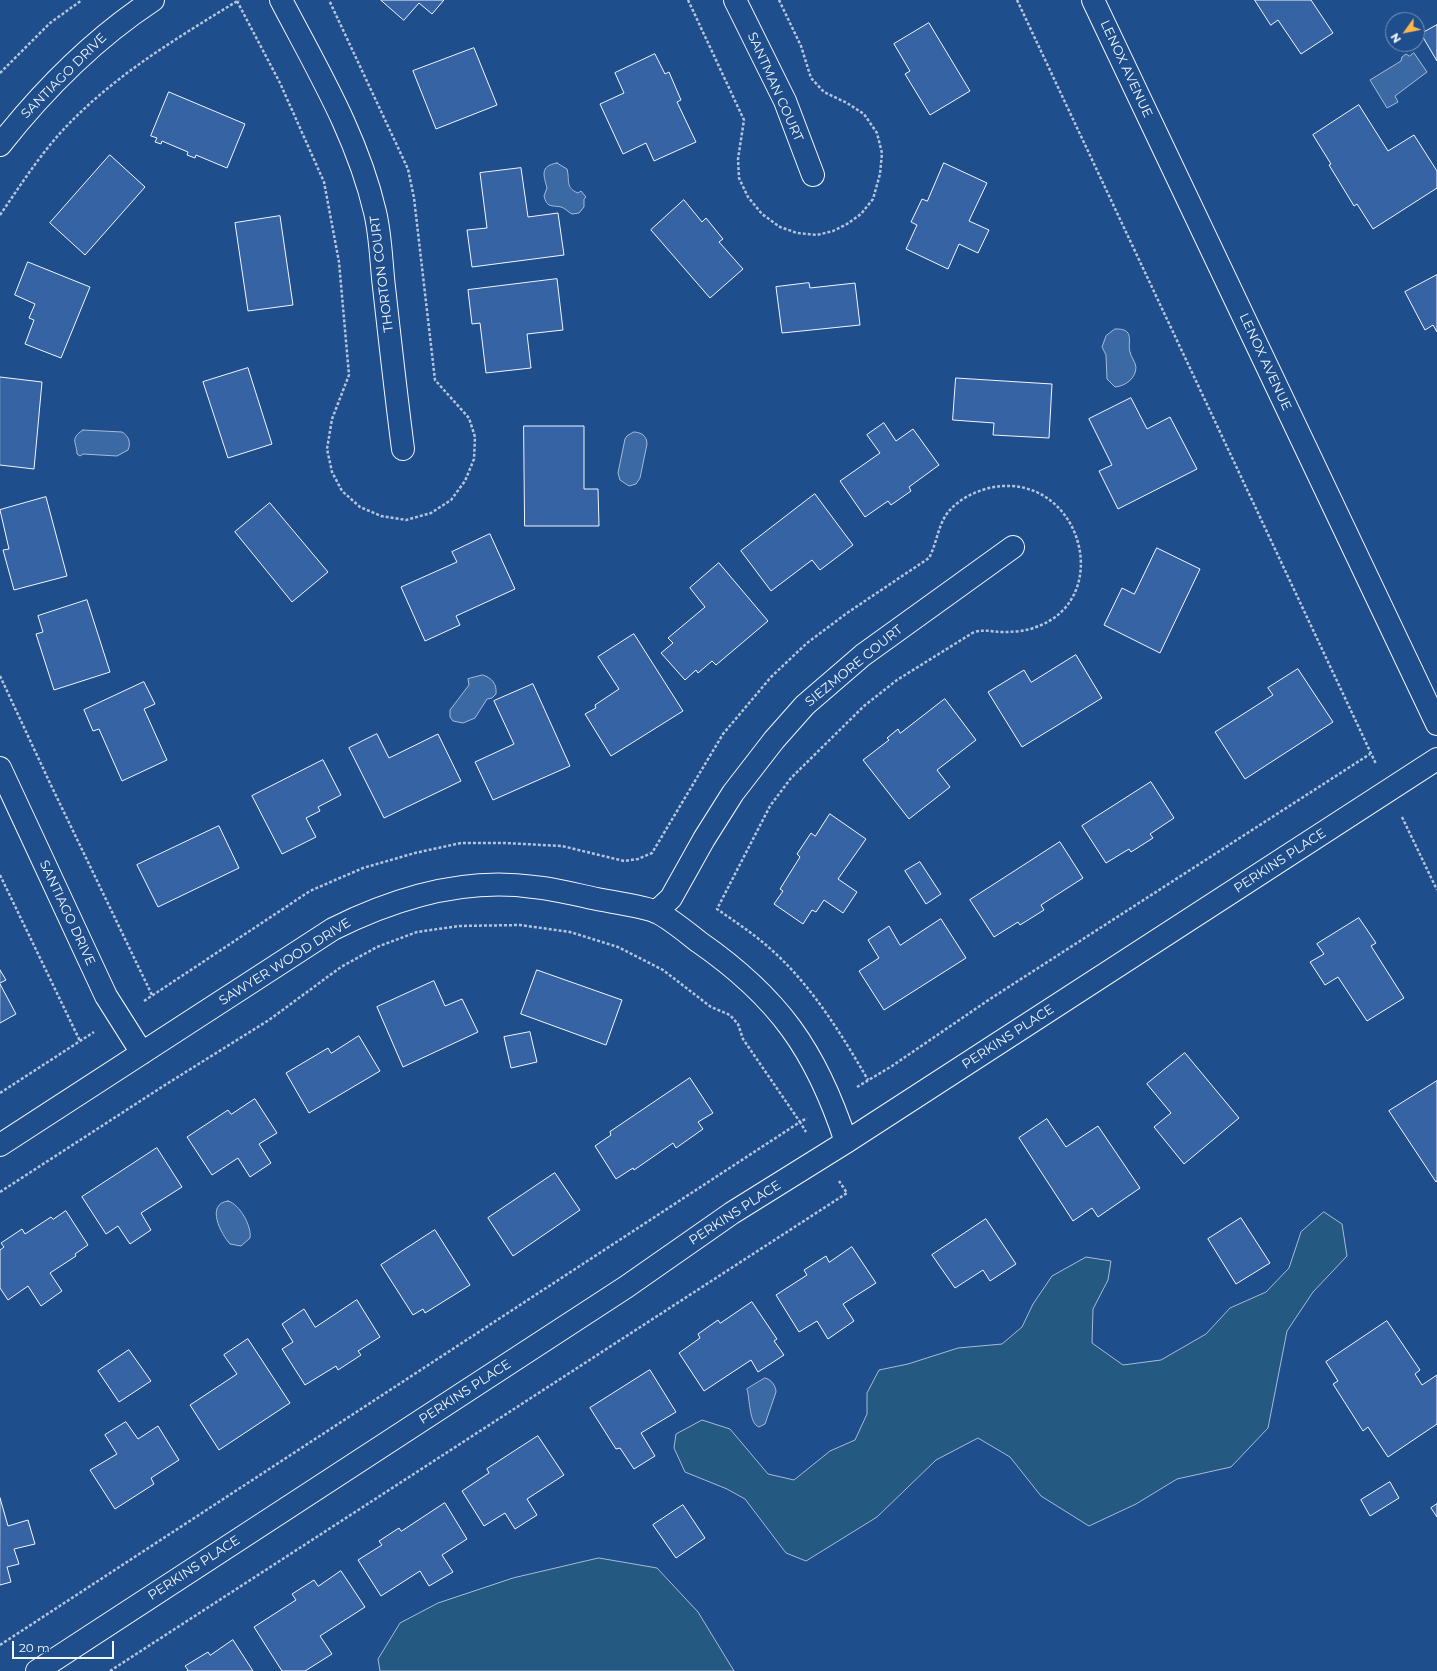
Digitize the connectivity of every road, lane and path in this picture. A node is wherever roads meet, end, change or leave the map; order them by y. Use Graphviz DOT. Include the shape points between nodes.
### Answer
graph roads {
  1 [pos="82,0"];
  2 [pos="153,0"];
  3 [pos="239,0"];
  4 [pos="281,0"];
  5 [pos="735,0"];
  6 [pos="1017,0"];
  7 [pos="1094,0"];
  8 [pos="0,73"];
  9 [pos="0,145"];
  10 [pos="813,175"];
  11 [pos="0,215"];
  12 [pos="403,449"];
  13 [pos="1013,547"];
  14 [pos="0,676"];
  15 [pos="1437,724"];
  16 [pos="1370,754"];
  17 [pos="1437,759"];
  18 [pos="0,768"];
  19 [pos="1391,789"];
  20 [pos="0,875"];
  21 [pos="1437,890"];
  22 [pos="656,912"];
  23 [pos="152,995"];
  24 [pos="119,1016"];
  25 [pos="80,1041"];
  26 [pos="142,1053"];
  27 [pos="868,1080"];
  28 [pos="0,1093"];
  29 [pos="833,1102"];
  30 [pos="800,1122"];
  31 [pos="846,1142"];
  32 [pos="0,1144"];
  33 [pos="823,1156"];
  34 [pos="0,1192"];
  35 [pos="0,1645"];
  36 [pos="36,1671"];
  37 [pos="110,1671"];
  1 -- 8 [label="path" via="50,23"];
  2 -- 9 [label="street, SANTIAGO DRIVE" via="127,17 77,60 17,123"];
  3 -- 11 [label="path" via="146,58 104,91 63,130 27,175"];
  4 -- 12 [label="street, THORTON COURT" via="352,138 375,211"];
  5 -- 10 [label="street, SANTMAN COURT" via="784,101"];
  6 -- 16 [label="path" via="1229,447"];
  7 -- 15 [label="street, LENOX AVENUE"];
  13 -- 22 [label="street, SIEZMORE COURT" via="863,655 805,704 733,793 671,898"];
  14 -- 23 [label="path"];
  16 -- 19 [label="path"];
  16 -- 27 [label="path"];
  17 -- 19 [label="street, PERKINS PLACE"];
  18 -- 24 [label="street, SANTIAGO DRIVE" via="106,996"];
  19 -- 21 [label="path" via="1412,840"];
  19 -- 31 [label="street, PERKINS PLACE"];
  20 -- 25 [label="path"];
  22 -- 26 [label="street, SAWYER WOOD DRIVE" via="534,886 482,885 430,891 369,911 333,929"];
  22 -- 29 [label="street, SAWYER WOOD DRIVE" via="714,953 755,987 780,1013 802,1043"];
  23 -- 24 [label="path"];
  23 -- 27 [label="path" via="310,891 363,868 407,855 461,843 562,846 624,861 652,853 723,734 771,677 807,642 929,558 938,531 949,511 964,498 985,489 1004,486 1024,487 1061,507 1079,541 1079,582 1070,602 1058,615 1037,627 1003,632 985,629 974,632 897,680 864,706 791,778 770,806 717,909 776,954 821,1006"];
  24 -- 25 [label="path"];
  24 -- 26 [label="street, SANTIAGO DRIVE"];
  25 -- 28 [label="path"];
  26 -- 32 [label="street, SAWYER WOOD DRIVE"];
  27 -- 29 [label="path"];
  29 -- 30 [label="path"];
  29 -- 31 [label="street, SAWYER WOOD DRIVE"];
  30 -- 33 [label="path"];
  30 -- 34 [label="path" via="742,1040 738,1024 730,1015 712,1007 663,970 618,947 570,932 520,925 459,926 417,932 377,947 341,967 269,1020"];
  30 -- 35 [label="path"];
  31 -- 33 [label="street, PERKINS PLACE"];
  33 -- 36 [label="street, PERKINS PLACE" via="732,1213 626,1287"];
  33 -- 37 [label="path" via="847,1192"];
}
